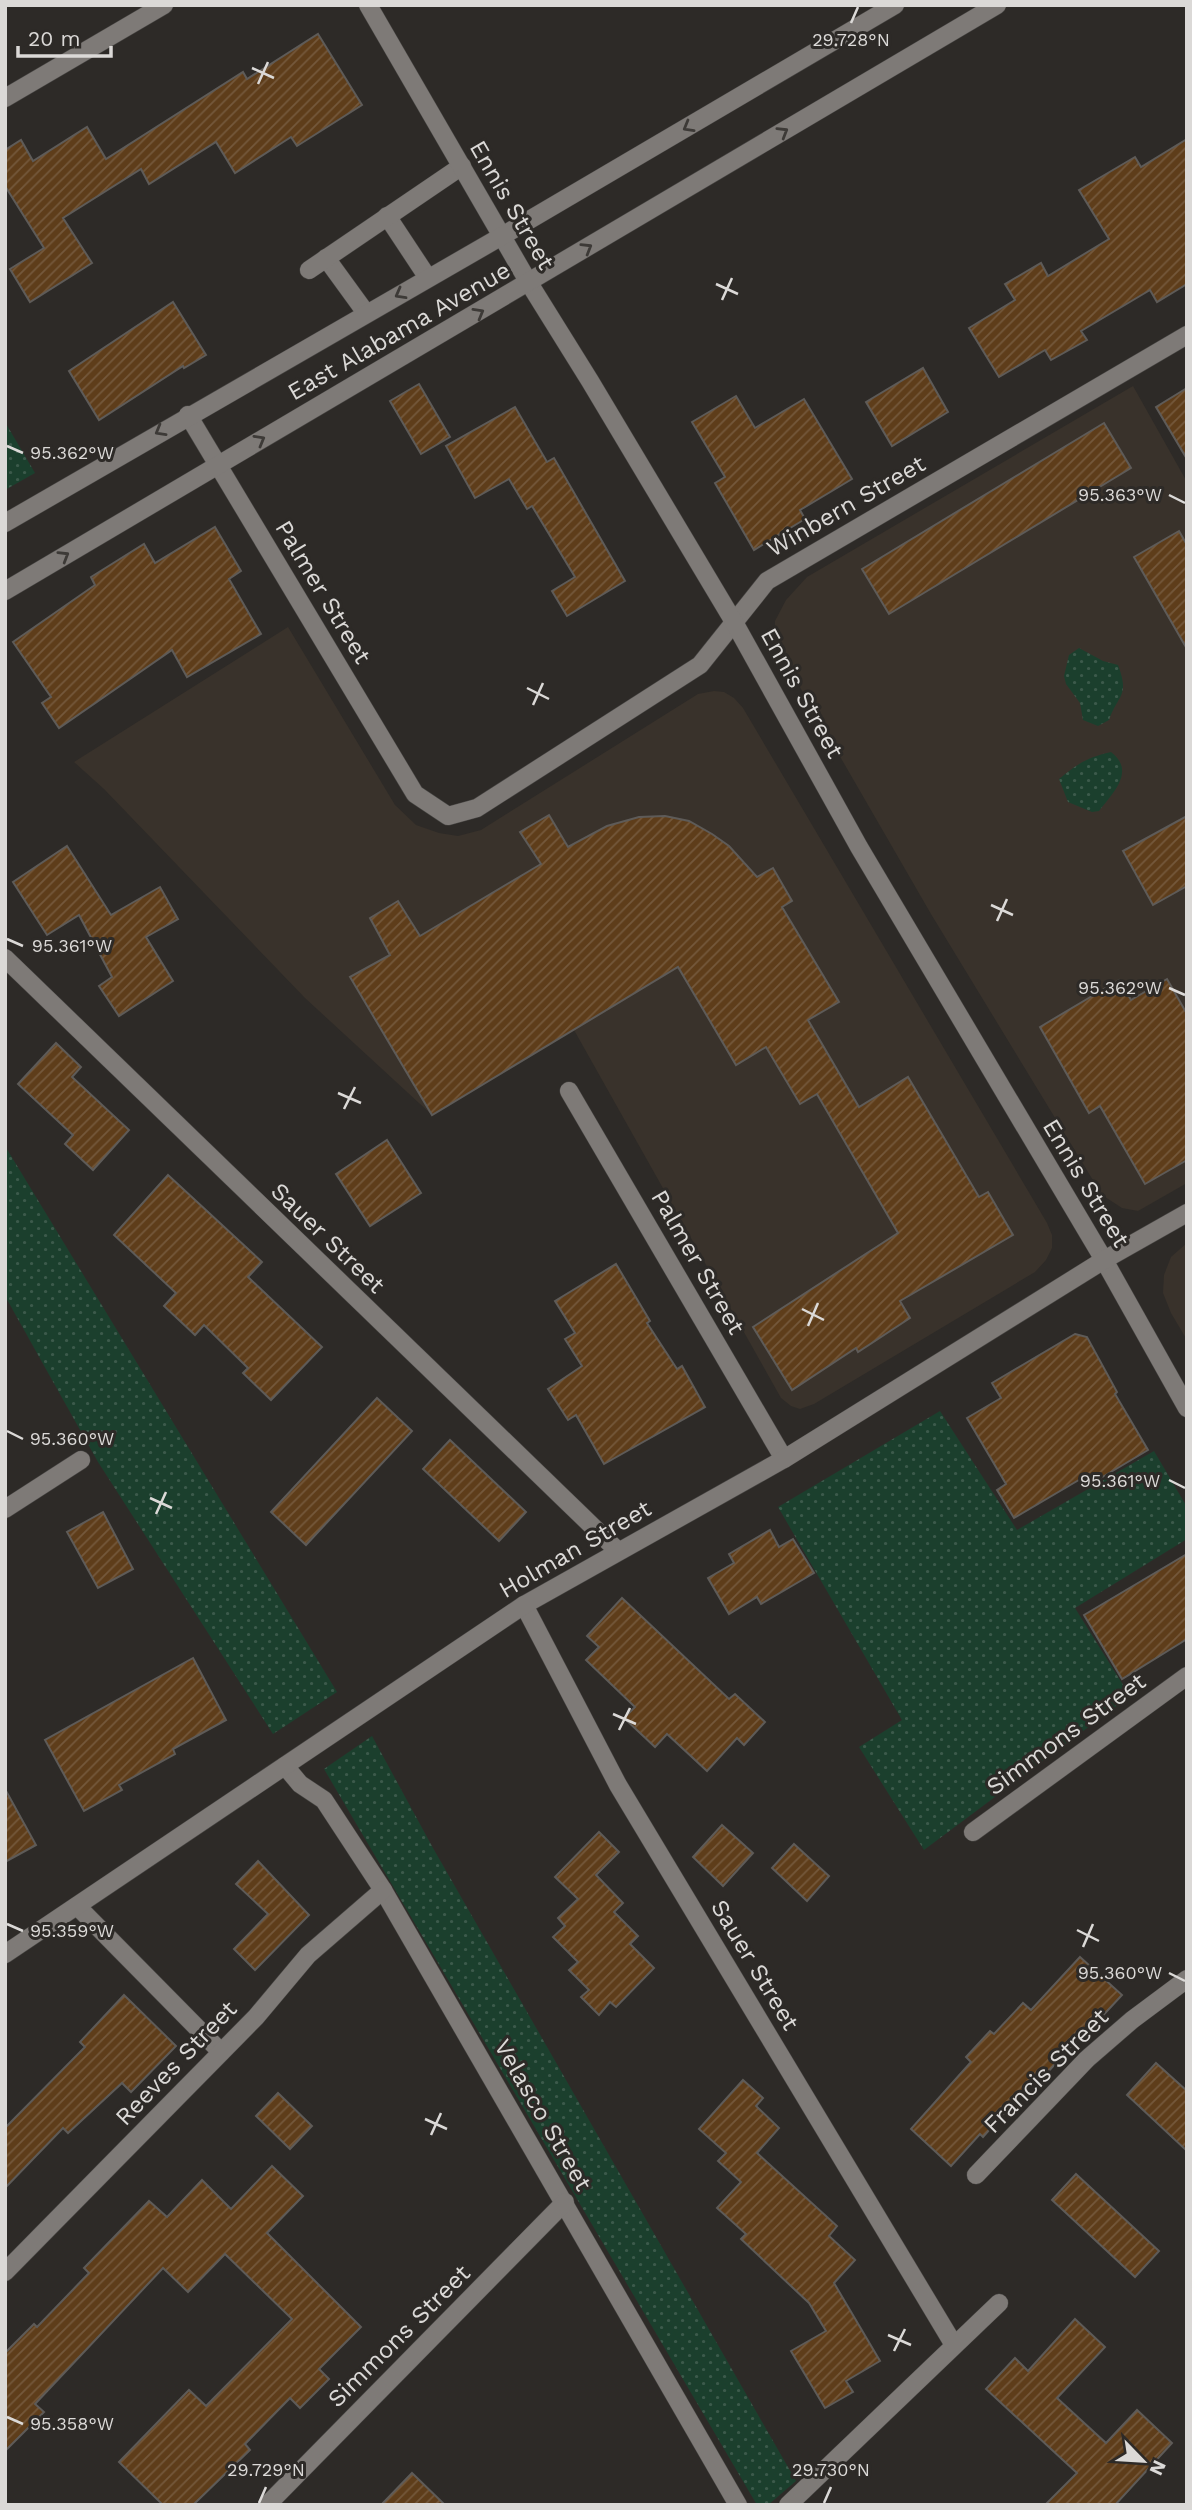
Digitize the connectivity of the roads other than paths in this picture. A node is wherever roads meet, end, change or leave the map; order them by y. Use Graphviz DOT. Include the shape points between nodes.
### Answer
graph roads {
  1 [pos="164,5"];
  2 [pos="368,5"];
  3 [pos="895,5"];
  4 [pos="997,5"];
  5 [pos="5,98"];
  6 [pos="461,166"];
  7 [pos="387,216"];
  8 [pos="502,236"];
  9 [pos="326,258"];
  10 [pos="309,270"];
  11 [pos="428,278"];
  12 [pos="529,283"];
  13 [pos="366,313"];
  14 [pos="1187,335"];
  15 [pos="188,415"];
  16 [pos="218,465"];
  17 [pos="5,523"];
  18 [pos="5,591"];
  19 [pos="734,622"];
  20 [pos="415,794"];
  21 [pos="5,958"];
  22 [pos="569,1091"];
  23 [pos="1187,1213"];
  24 [pos="1104,1260"];
  25 [pos="1187,1408"];
  26 [pos="784,1459"];
  27 [pos="82,1460"];
  28 [pos="5,1509"];
  29 [pos="618,1551"];
  30 [pos="524,1605"];
  31 [pos="1187,1676"];
  32 [pos="285,1766"];
  33 [pos="973,1832"];
  34 [pos="383,1890"];
  35 [pos="77,1906"];
  36 [pos="5,1954"];
  37 [pos="1187,1979"];
  38 [pos="221,2052"];
  39 [pos="976,2175"];
  40 [pos="565,2202"];
  41 [pos="5,2272"];
  42 [pos="999,2303"];
  43 [pos="954,2345"];
  44 [pos="267,2505"];
  45 [pos="738,2505"];
  46 [pos="788,2505"];
  1 -- 5 [label="street"];
  2 -- 6 [label="street, Ennis Street"];
  3 -- 8 [label="street, East Alabama Avenue, one-way"];
  12 -- 4 [label="street, East Alabama Avenue, one-way"];
  6 -- 7 [label="street"];
  6 -- 8 [label="street, Ennis Street"];
  7 -- 9 [label="street"];
  7 -- 11 [label="street"];
  8 -- 11 [label="street, East Alabama Avenue"];
  8 -- 12 [label="street, Ennis Street"];
  9 -- 10 [label="street"];
  9 -- 13 [label="street"];
  11 -- 13 [label="street, East Alabama Avenue, one-way"];
  16 -- 12 [label="street, East Alabama Avenue, one-way"];
  12 -- 19 [label="street, Ennis Street"];
  13 -- 15 [label="street, East Alabama Avenue"];
  14 -- 19 [label="street, Winbern Street" via="767,581"];
  15 -- 16 [label="street, Palmer Street"];
  15 -- 17 [label="street, East Alabama Avenue, one-way"];
  18 -- 16 [label="street, East Alabama Avenue, one-way"];
  16 -- 20 [label="street, Palmer Street"];
  19 -- 20 [label="street, Winbern Street" via="699,665 477,808 448,816"];
  19 -- 24 [label="street, Ennis Street" via="859,847"];
  21 -- 29 [label="street, Sauer Street"];
  22 -- 26 [label="street, Palmer Street"];
  23 -- 24 [label="street, Holman Street"];
  24 -- 25 [label="street, Ennis Street"];
  24 -- 26 [label="street, Holman Street"];
  26 -- 29 [label="street, Holman Street"];
  27 -- 28 [label="street"];
  29 -- 30 [label="street, Holman Street"];
  30 -- 32 [label="street, Holman Street"];
  30 -- 43 [label="street, Sauer Street" via="618,1785"];
  31 -- 33 [label="street, Simmons Street"];
  32 -- 34 [label="street, Velasco Street" via="300,1784 324,1800"];
  32 -- 35 [label="street, Holman Street"];
  34 -- 38 [label="street, Reeves Street" via="308,1955"];
  34 -- 40 [label="street, Velasco Street"];
  35 -- 36 [label="street, Holman Street"];
  35 -- 38 [label="street"];
  37 -- 39 [label="street, Francis Street" via="1087,2059"];
  38 -- 41 [label="street, Reeves Street"];
  40 -- 44 [label="street, Simmons Street"];
  40 -- 45 [label="street, Velasco Street"];
  42 -- 43 [label="street"];
  43 -- 46 [label="street"];
}
